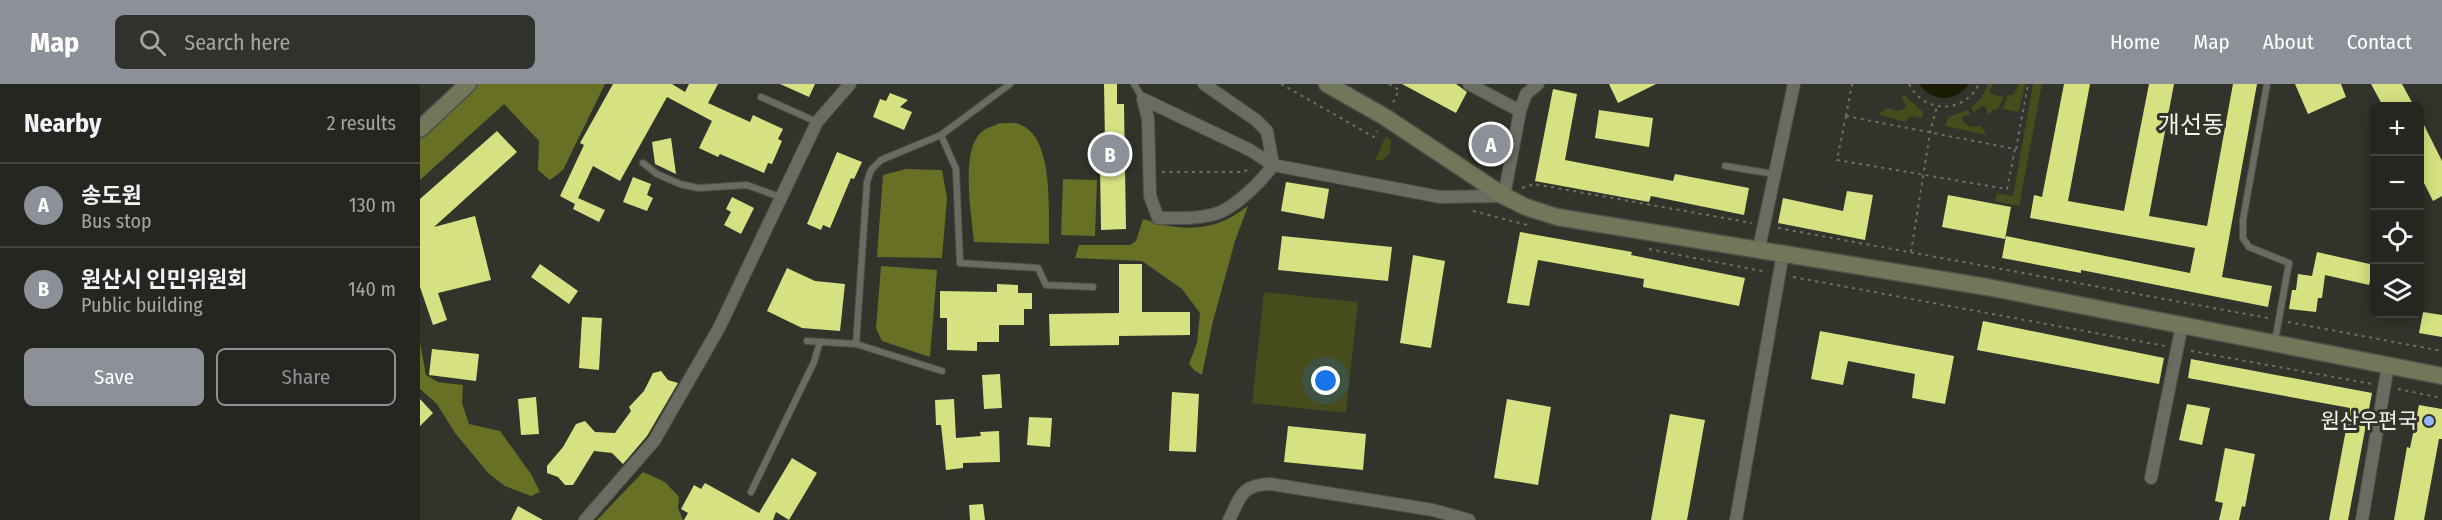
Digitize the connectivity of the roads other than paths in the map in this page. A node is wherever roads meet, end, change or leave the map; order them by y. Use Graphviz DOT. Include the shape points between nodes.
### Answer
graph roads {
  1 [pos="468,84"];
  2 [pos="850,84"];
  3 [pos="1010,84"];
  4 [pos="1134,84"];
  5 [pos="1203,84"];
  6 [pos="1327,84"];
  7 [pos="1468,84"];
  8 [pos="1538,84"];
  9 [pos="1794,84"];
  10 [pos="2267,84"];
  11 [pos="761,97"];
  12 [pos="1143,99"];
  13 [pos="1520,111"];
  14 [pos="817,122"];
  15 [pos="420,129"];
  16 [pos="941,135"];
  17 [pos="643,163"];
  18 [pos="1273,165"];
  19 [pos="1725,166"];
  20 [pos="1774,174"];
  21 [pos="1504,196"];
  22 [pos="780,197"];
  23 [pos="1759,248"];
  24 [pos="1783,253"];
  25 [pos="1093,286"];
  26 [pos="2182,325"];
  27 [pos="807,341"];
  28 [pos="820,342"];
  29 [pos="2275,342"];
  30 [pos="855,344"];
  31 [pos="2388,365"];
  32 [pos="942,371"];
  33 [pos="2442,376"];
  34 [pos="2151,478"];
  35 [pos="751,492"];
  36 [pos="585,520"];
  37 [pos="1229,520"];
  38 [pos="1469,520"];
  39 [pos="1736,520"];
  40 [pos="2362,520"];
  1 -- 15 [label="main road"];
  2 -- 14 [label="street"];
  3 -- 16 [label="lane"];
  4 -- 12 [label="lane"];
  5 -- 18 [label="street" via="1267,131"];
  6 -- 21 [label="main road" via="1385,117"];
  7 -- 13 [label="street"];
  8 -- 13 [label="street" via="1526,94"];
  9 -- 20 [label="street"];
  10 -- 29 [label="lane" via="2243,238 2249,247 2289,263"];
  11 -- 14 [label="lane"];
  12 -- 18 [label="street"];
  12 -- 18 [label="street" via="1148,119 1150,196 1158,218 1198,218 1219,213 1263,180"];
  13 -- 21 [label="street"];
  14 -- 22 [label="street"];
  16 -- 25 [label="lane" via="956,169 960,263 1038,268 1046,285"];
  16 -- 30 [label="lane" via="881,160 869,176"];
  17 -- 22 [label="lane" via="680,184 698,188 747,185"];
  18 -- 21 [label="street" via="1440,197"];
  19 -- 20 [label="lane"];
  20 -- 23 [label="street"];
  21 -- 23 [label="main road" via="1557,216"];
  22 -- 36 [label="street" via="719,328 654,441"];
  23 -- 24 [label="main road"];
  24 -- 26 [label="main road"];
  24 -- 39 [label="street"];
  26 -- 29 [label="main road"];
  26 -- 34 [label="street"];
  27 -- 28 [label="lane"];
  28 -- 30 [label="lane"];
  28 -- 35 [label="lane"];
  29 -- 31 [label="main road"];
  30 -- 32 [label="lane"];
  31 -- 33 [label="main road"];
  31 -- 40 [label="street"];
  37 -- 38 [label="street" via="1242,493 1253,484 1270,483 1432,510"];
}
